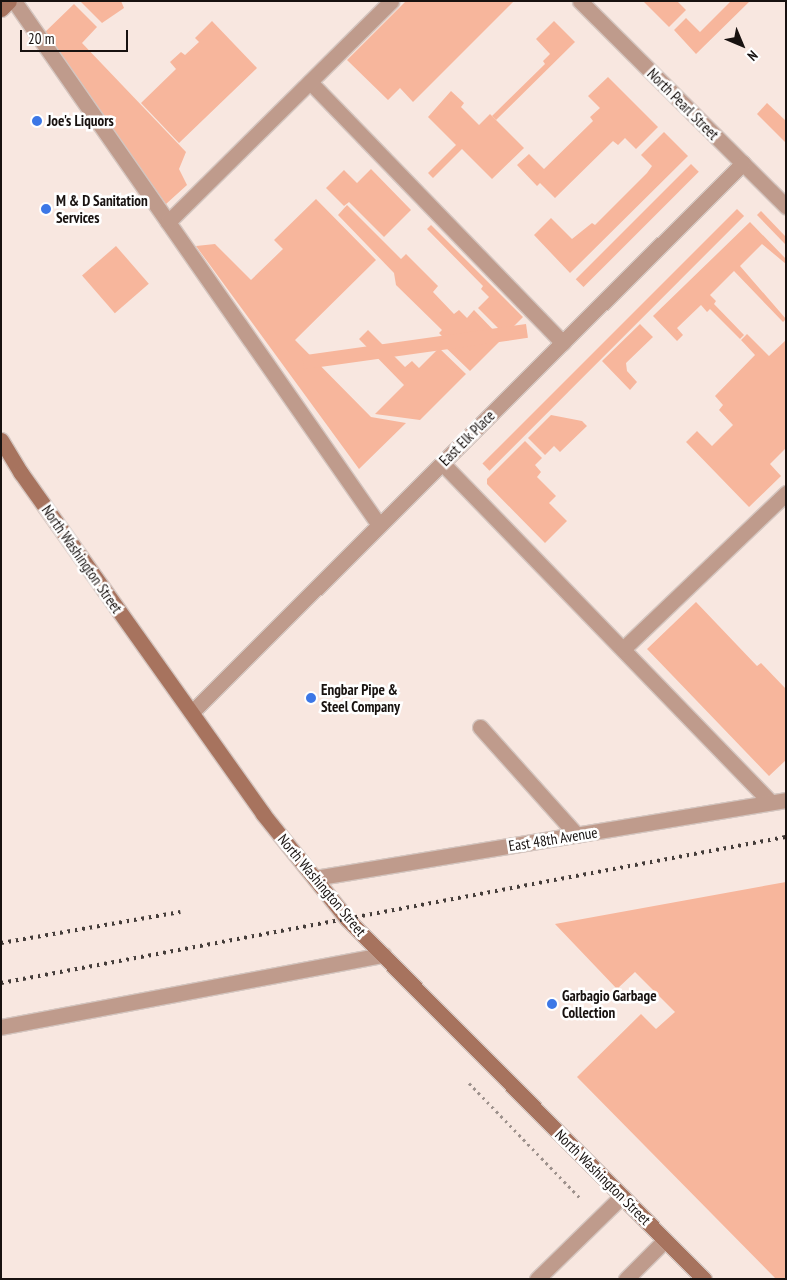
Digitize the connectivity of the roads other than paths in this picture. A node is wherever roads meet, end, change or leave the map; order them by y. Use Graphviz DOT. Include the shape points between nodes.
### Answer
graph roads {
  1 [pos="9,1"];
  2 [pos="14,1"];
  3 [pos="390,1"];
  4 [pos="580,1"];
  5 [pos="1,9"];
  6 [pos="310,82"];
  7 [pos="743,164"];
  8 [pos="786,206"];
  9 [pos="168,222"];
  10 [pos="563,343"];
  11 [pos="1,440"];
  12 [pos="442,463"];
  13 [pos="786,493"];
  14 [pos="379,526"];
  15 [pos="623,649"];
  16 [pos="192,712"];
  17 [pos="480,727"];
  18 [pos="779,799"];
  19 [pos="577,835"];
  20 [pos="315,878"];
  21 [pos="383,955"];
  22 [pos="1,1027"];
  23 [pos="622,1196"];
  24 [pos="665,1240"];
  25 [pos="536,1279"];
  26 [pos="626,1279"];
  27 [pos="704,1279"];
  1 -- 5 [label="main road"];
  2 -- 9 [label="street"];
  3 -- 6 [label="street"];
  4 -- 7 [label="street, North Pearl Street"];
  6 -- 9 [label="street"];
  6 -- 10 [label="street"];
  7 -- 8 [label="street, North Pearl Street"];
  7 -- 10 [label="street, East Elk Place"];
  9 -- 14 [label="street"];
  10 -- 12 [label="street, East Elk Place"];
  11 -- 16 [label="main road, North Washington Street" via="21,473"];
  12 -- 14 [label="street, East Elk Place"];
  12 -- 15 [label="street"];
  13 -- 15 [label="street"];
  14 -- 16 [label="street, East Elk Place"];
  15 -- 18 [label="street"];
  16 -- 20 [label="main road, North Washington Street" via="263,814"];
  17 -- 19 [label="street"];
  18 -- 19 [label="street, East 48th Avenue"];
  19 -- 20 [label="street, East 48th Avenue"];
  20 -- 21 [label="main road, North Washington Street"];
  21 -- 22 [label="street"];
  21 -- 23 [label="main road, North Washington Street"];
  23 -- 24 [label="main road, North Washington Street"];
  23 -- 25 [label="street"];
  24 -- 26 [label="street"];
  24 -- 27 [label="main road, North Washington Street"];
}
